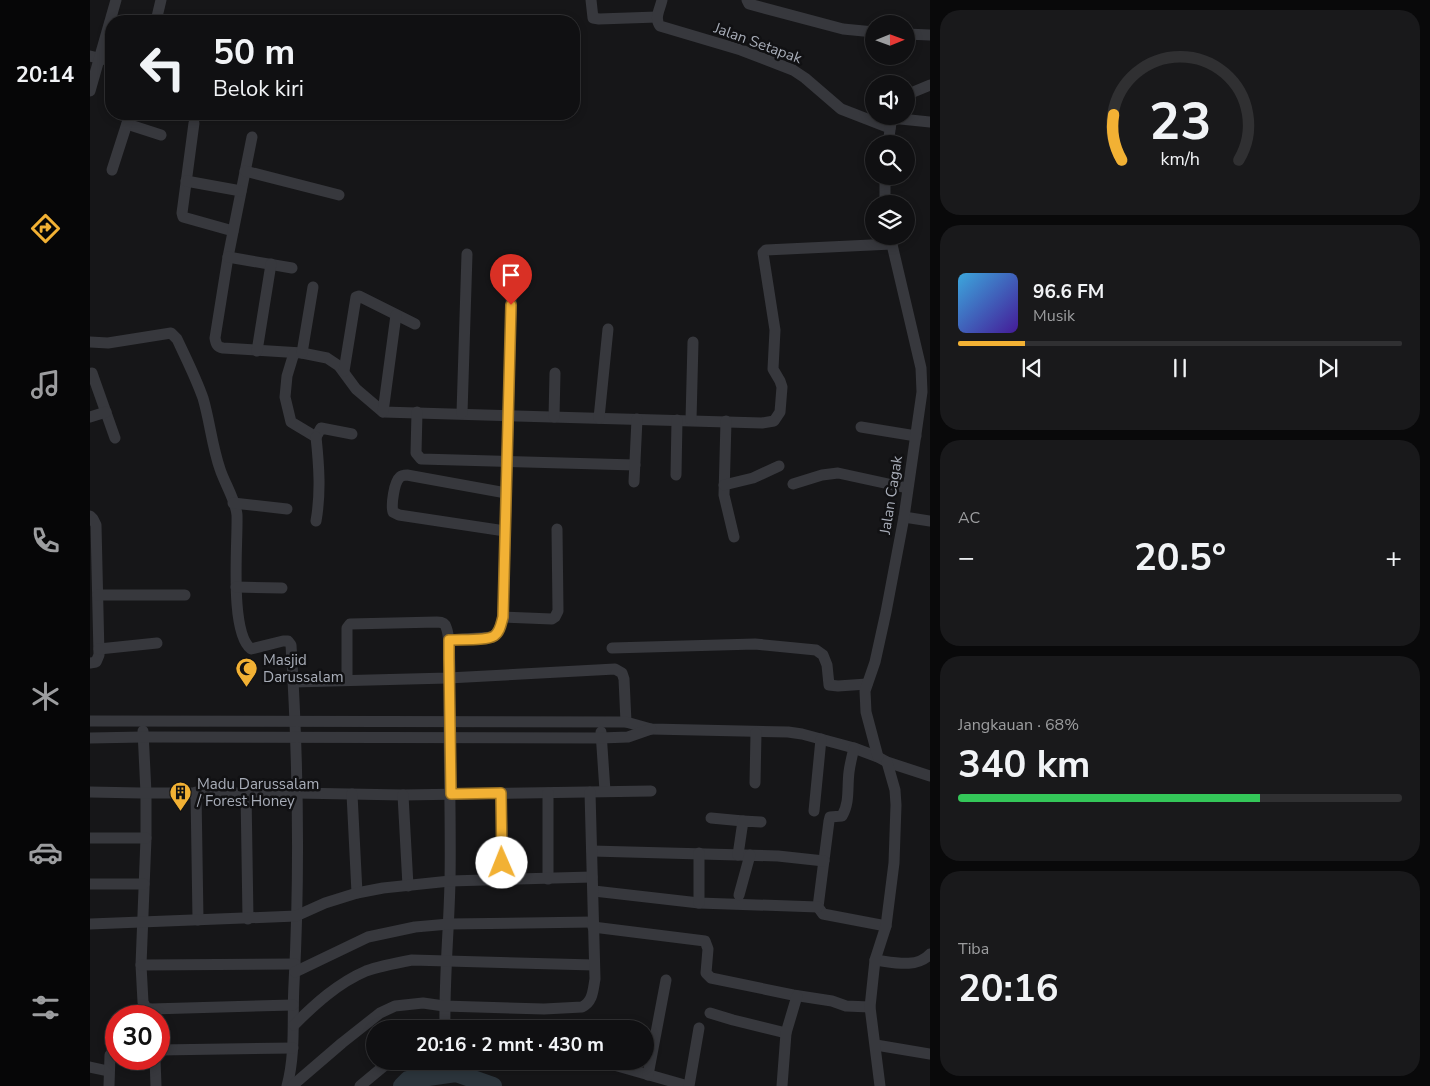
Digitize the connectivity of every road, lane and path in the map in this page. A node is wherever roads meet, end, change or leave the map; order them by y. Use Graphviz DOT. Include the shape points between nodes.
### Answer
graph roads {
  1 [pos="116,0"];
  2 [pos="161,0"];
  3 [pos="591,0"];
  4 [pos="662,0"];
  5 [pos="747,0"];
  6 [pos="112,15"];
  7 [pos="157,15"];
  8 [pos="657,17"];
  9 [pos="865,31"];
  10 [pos="915,34"];
  11 [pos="930,35"];
  12 [pos="105,40"];
  13 [pos="100,58"];
  14 [pos="930,85"];
  15 [pos="90,91"];
  16 [pos="915,91"];
  17 [pos="865,115"];
  18 [pos="129,120"];
  19 [pos="131,120"];
  20 [pos="915,122"];
  21 [pos="930,122"];
  22 [pos="194,123"];
  23 [pos="161,135"];
  24 [pos="252,137"];
  25 [pos="112,170"];
  26 [pos="245,171"];
  27 [pos="186,181"];
  28 [pos="241,190"];
  29 [pos="339,195"];
  30 [pos="233,231"];
  31 [pos="865,242"];
  32 [pos="892,245"];
  33 [pos="467,254"];
  34 [pos="228,257"];
  35 [pos="271,264"];
  36 [pos="292,268"];
  37 [pos="512,268"];
  38 [pos="313,286"];
  39 [pos="396,315"];
  40 [pos="415,324"];
  41 [pos="608,329"];
  42 [pos="90,342"];
  43 [pos="692,342"];
  44 [pos="257,351"];
  45 [pos="298,353"];
  46 [pos="344,371"];
  47 [pos="92,373"];
  48 [pos="555,373"];
  49 [pos="106,412"];
  50 [pos="383,412"];
  51 [pos="417,412"];
  52 [pos="462,413"];
  53 [pos="508,415"];
  54 [pos="90,417"];
  55 [pos="554,417"];
  56 [pos="599,418"];
  57 [pos="637,419"];
  58 [pos="677,420"];
  59 [pos="691,420"];
  60 [pos="726,422"];
  61 [pos="861,427"];
  62 [pos="352,434"];
  63 [pos="916,436"];
  64 [pos="316,437"];
  65 [pos="115,438"];
  66 [pos="507,462"];
  67 [pos="635,465"];
  68 [pos="778,466"];
  69 [pos="676,475"];
  70 [pos="634,482"];
  71 [pos="793,484"];
  72 [pos="724,485"];
  73 [pos="907,488"];
  74 [pos="506,493"];
  75 [pos="233,503"];
  76 [pos="287,509"];
  77 [pos="90,516"];
  78 [pos="904,517"];
  79 [pos="930,520"];
  80 [pos="316,521"];
  81 [pos="557,529"];
  82 [pos="505,531"];
  83 [pos="734,537"];
  84 [pos="93,561"];
  85 [pos="236,587"];
  86 [pos="282,588"];
  87 [pos="98,595"];
  88 [pos="185,595"];
  89 [pos="94,612"];
  90 [pos="503,617"];
  91 [pos="449,640"];
  92 [pos="157,643"];
  93 [pos="612,648"];
  94 [pos="99,649"];
  95 [pos="90,663"];
  96 [pos="448,678"];
  97 [pos="347,680"];
  98 [pos="293,682"];
  99 [pos="868,684"];
  100 [pos="90,722"];
  101 [pos="143,722"];
  102 [pos="294,722"];
  103 [pos="601,722"];
  104 [pos="626,722"];
  105 [pos="449,723"];
  106 [pos="651,729"];
  107 [pos="756,732"];
  108 [pos="143,737"];
  109 [pos="90,738"];
  110 [pos="295,738"];
  111 [pos="601,738"];
  112 [pos="450,739"];
  113 [pos="821,739"];
  114 [pos="854,748"];
  115 [pos="882,759"];
  116 [pos="930,776"];
  117 [pos="755,783"];
  118 [pos="605,791"];
  119 [pos="650,791"];
  120 [pos="90,792"];
  121 [pos="196,792"];
  122 [pos="246,792"];
  123 [pos="548,792"];
  124 [pos="590,792"];
  125 [pos="146,793"];
  126 [pos="296,793"];
  127 [pos="501,793"];
  128 [pos="352,794"];
  129 [pos="451,794"];
  130 [pos="403,795"];
  131 [pos="814,811"];
  132 [pos="711,818"];
  133 [pos="743,821"];
  134 [pos="761,822"];
  135 [pos="90,838"];
  136 [pos="146,838"];
  137 [pos="592,851"];
  138 [pos="700,853"];
  139 [pos="744,855"];
  140 [pos="824,861"];
  141 [pos="592,877"];
  142 [pos="548,879"];
  143 [pos="502,880"];
  144 [pos="450,881"];
  145 [pos="90,884"];
  146 [pos="144,884"];
  147 [pos="408,886"];
  148 [pos="594,891"];
  149 [pos="357,893"];
  150 [pos="739,895"];
  151 [pos="699,902"];
  152 [pos="818,907"];
  153 [pos="296,916"];
  154 [pos="248,919"];
  155 [pos="198,920"];
  156 [pos="142,923"];
  157 [pos="90,924"];
  158 [pos="449,924"];
  159 [pos="593,924"];
  160 [pos="886,926"];
  161 [pos="930,954"];
  162 [pos="875,960"];
  163 [pos="446,962"];
  164 [pos="141,965"];
  165 [pos="594,965"];
  166 [pos="295,968"];
  167 [pos="666,980"];
  168 [pos="797,996"];
  169 [pos="293,1004"];
  170 [pos="444,1006"];
  171 [pos="870,1007"];
  172 [pos="710,1013"];
  173 [pos="445,1020"];
  174 [pos="294,1025"];
  175 [pos="699,1028"];
  176 [pos="786,1032"];
  177 [pos="876,1045"];
  178 [pos="293,1048"];
  179 [pos="170,1050"];
  180 [pos="930,1054"];
  181 [pos="90,1067"];
  182 [pos="155,1070"];
  183 [pos="379,1070"];
  184 [pos="633,1070"];
  185 [pos="108,1071"];
  186 [pos="648,1074"];
  187 [pos="109,1086"];
  188 [pos="156,1086"];
  189 [pos="287,1086"];
  190 [pos="292,1086"];
  191 [pos="360,1086"];
  192 [pos="688,1086"];
  193 [pos="782,1086"];
  194 [pos="880,1086"];
  1 -- 6 [label="street"];
  2 -- 7 [label="street"];
  3 -- 8 [label="street" via="593,18"];
  4 -- 8 [label="street"];
  5 -- 9 [label="street" via="749,4 843,29"];
  8 -- 17 [label="street, Jalan Setapak" via="660,26 741,50 793,70 841,109"];
  10 -- 11 [label="street"];
  12 -- 13 [label="street"];
  13 -- 15 [label="street"];
  14 -- 16 [label="street"];
  18 -- 25 [label="street"];
  19 -- 23 [label="street"];
  20 -- 21 [label="street"];
  22 -- 27 [label="street"];
  24 -- 26 [label="street"];
  26 -- 28 [label="street"];
  26 -- 29 [label="street"];
  27 -- 28 [label="street"];
  27 -- 30 [label="street" via="183,217"];
  28 -- 30 [label="street"];
  30 -- 34 [label="street"];
  31 -- 60 [label="street" via="766,250 762,254 775,330 773,369 782,387 780,412 778,417 768,422"];
  32 -- 63 [label="street, Jalan Cagak" via="921,368 922,392"];
  33 -- 52 [label="street"];
  34 -- 35 [label="street"];
  34 -- 44 [label="street" via="216,343 223,348"];
  35 -- 36 [label="street"];
  35 -- 44 [label="street"];
  37 -- 53 [label="street"];
  38 -- 45 [label="street"];
  39 -- 40 [label="street"];
  39 -- 46 [label="street" via="356,297"];
  39 -- 50 [label="street"];
  41 -- 56 [label="street"];
  42 -- 75 [label="street" via="108,343 171,333 177,339 202,398 216,457"];
  43 -- 59 [label="street"];
  44 -- 45 [label="street"];
  45 -- 46 [label="street" via="327,358"];
  45 -- 64 [label="street" via="288,376 285,397 291,422"];
  46 -- 50 [label="street" via="356,390"];
  47 -- 49 [label="street"];
  48 -- 55 [label="street"];
  49 -- 54 [label="street"];
  49 -- 65 [label="street"];
  50 -- 51 [label="street"];
  51 -- 52 [label="street"];
  51 -- 66 [label="street" via="416,453 421,459"];
  52 -- 53 [label="street"];
  53 -- 55 [label="street"];
  53 -- 66 [label="street"];
  55 -- 56 [label="street"];
  56 -- 57 [label="street"];
  57 -- 58 [label="street"];
  57 -- 67 [label="street"];
  58 -- 59 [label="street"];
  58 -- 69 [label="street"];
  59 -- 60 [label="street"];
  60 -- 72 [label="street"];
  61 -- 63 [label="street"];
  62 -- 64 [label="street" via="320,428"];
  63 -- 73 [label="street, Jalan Cagak"];
  64 -- 80 [label="street" via="319,467"];
  66 -- 67 [label="street"];
  66 -- 74 [label="street"];
  67 -- 70 [label="street"];
  68 -- 72 [label="street" via="753,478"];
  71 -- 73 [label="street" via="838,473"];
  72 -- 83 [label="street"];
  73 -- 78 [label="street, Jalan Cagak"];
  74 -- 82 [label="street"];
  74 -- 82 [label="street" via="408,475 400,476 397,481 392,506 393,512 399,515"];
  75 -- 76 [label="street"];
  75 -- 85 [label="street" via="237,512"];
  77 -- 84 [label="street" via="96,525"];
  78 -- 79 [label="street"];
  78 -- 99 [label="street, Jalan Cagak" via="878,650"];
  81 -- 90 [label="street" via="557,615 552,619"];
  82 -- 90 [label="street"];
  84 -- 87 [label="street"];
  85 -- 86 [label="street"];
  85 -- 98 [label="street" via="245,641 254,649 288,642 291,645"];
  87 -- 88 [label="street"];
  87 -- 89 [label="street"];
  89 -- 94 [label="street"];
  90 -- 91 [label="street" via="493,637"];
  91 -- 96 [label="street"];
  91 -- 97 [label="street" via="446,626 441,622 350,624 347,628"];
  92 -- 94 [label="street"];
  93 -- 99 [label="street" via="755,644 816,650 823,655 829,685"];
  94 -- 95 [label="street" via="98,659"];
  96 -- 97 [label="street"];
  96 -- 104 [label="street" via="615,669 622,673 624,679"];
  96 -- 105 [label="street"];
  97 -- 98 [label="street"];
  98 -- 102 [label="street"];
  99 -- 115 [label="street, Jalan Cagak" via="866,712"];
  100 -- 101 [label="street"];
  101 -- 102 [label="street"];
  101 -- 108 [label="street"];
  102 -- 105 [label="street"];
  102 -- 110 [label="street"];
  103 -- 104 [label="street"];
  103 -- 105 [label="street"];
  103 -- 111 [label="street"];
  104 -- 106 [label="street"];
  105 -- 112 [label="street"];
  106 -- 107 [label="street"];
  106 -- 111 [label="street" via="628,737"];
  107 -- 113 [label="street" via="788,732"];
  107 -- 117 [label="street"];
  108 -- 109 [label="street"];
  108 -- 110 [label="street"];
  108 -- 125 [label="street"];
  110 -- 112 [label="street"];
  110 -- 126 [label="street"];
  111 -- 112 [label="street"];
  111 -- 118 [label="street"];
  112 -- 129 [label="street"];
  113 -- 114 [label="street"];
  113 -- 131 [label="street"];
  114 -- 115 [label="street"];
  114 -- 140 [label="street" via="848,800 842,816 830,817"];
  115 -- 116 [label="street"];
  115 -- 160 [label="street, Jalan Cagak" via="895,790 896,806 894,863"];
  118 -- 119 [label="street"];
  118 -- 124 [label="street"];
  120 -- 125 [label="street"];
  121 -- 122 [label="street"];
  121 -- 125 [label="street"];
  121 -- 155 [label="street"];
  122 -- 126 [label="street"];
  122 -- 154 [label="street"];
  123 -- 124 [label="street"];
  123 -- 127 [label="street"];
  123 -- 142 [label="street"];
  124 -- 137 [label="street"];
  125 -- 136 [label="street"];
  126 -- 128 [label="street"];
  126 -- 153 [label="street"];
  127 -- 129 [label="street"];
  127 -- 143 [label="street"];
  128 -- 130 [label="street"];
  128 -- 149 [label="street"];
  129 -- 130 [label="street"];
  129 -- 144 [label="street"];
  130 -- 147 [label="street"];
  132 -- 133 [label="street"];
  133 -- 134 [label="street"];
  133 -- 139 [label="street"];
  135 -- 136 [label="street"];
  136 -- 146 [label="street"];
  137 -- 138 [label="street"];
  137 -- 141 [label="street"];
  138 -- 139 [label="street"];
  138 -- 151 [label="street"];
  139 -- 140 [label="street"];
  139 -- 150 [label="street"];
  140 -- 152 [label="street"];
  141 -- 142 [label="street"];
  141 -- 148 [label="street"];
  142 -- 143 [label="street"];
  143 -- 144 [label="street"];
  144 -- 147 [label="street"];
  144 -- 158 [label="street"];
  145 -- 146 [label="street"];
  146 -- 156 [label="street"];
  147 -- 149 [label="street"];
  148 -- 151 [label="street"];
  148 -- 159 [label="street"];
  149 -- 153 [label="street"];
  151 -- 152 [label="street"];
  152 -- 160 [label="street" via="823,914"];
  153 -- 154 [label="street"];
  153 -- 166 [label="street"];
  154 -- 155 [label="street"];
  155 -- 156 [label="street"];
  156 -- 157 [label="street"];
  156 -- 164 [label="street"];
  158 -- 159 [label="street"];
  158 -- 163 [label="street"];
  158 -- 166 [label="street" via="368,937"];
  159 -- 165 [label="street"];
  159 -- 168 [label="street" via="705,941 708,976"];
  160 -- 162 [label="street, Jalan Cagak"];
  161 -- 162 [label="street" via="914,963"];
  162 -- 171 [label="street, Jalan Cagak"];
  163 -- 165 [label="street"];
  163 -- 170 [label="street"];
  163 -- 174 [label="street" via="412,960 366,972 328,994"];
  164 -- 166 [label="street"];
  164 -- 169 [label="street" via="142,1002 151,1010"];
  165 -- 170 [label="street" via="591,999 582,1007"];
  166 -- 169 [label="street"];
  167 -- 186 [label="street"];
  168 -- 171 [label="street" via="846,1006"];
  168 -- 176 [label="street"];
  169 -- 174 [label="street"];
  170 -- 173 [label="street"];
  170 -- 190 [label="street" via="408,1004 380,1013"];
  171 -- 177 [label="street, Jalan Cagak"];
  172 -- 176 [label="street"];
  174 -- 178 [label="street"];
  175 -- 192 [label="street"];
  176 -- 193 [label="street"];
  177 -- 180 [label="street"];
  177 -- 194 [label="street, Jalan Cagak"];
  178 -- 179 [label="street"];
  178 -- 189 [label="street"];
  181 -- 185 [label="street"];
  182 -- 188 [label="street"];
  183 -- 191 [label="street"];
  184 -- 186 [label="street"];
  185 -- 187 [label="street"];
  186 -- 192 [label="street"];
}
